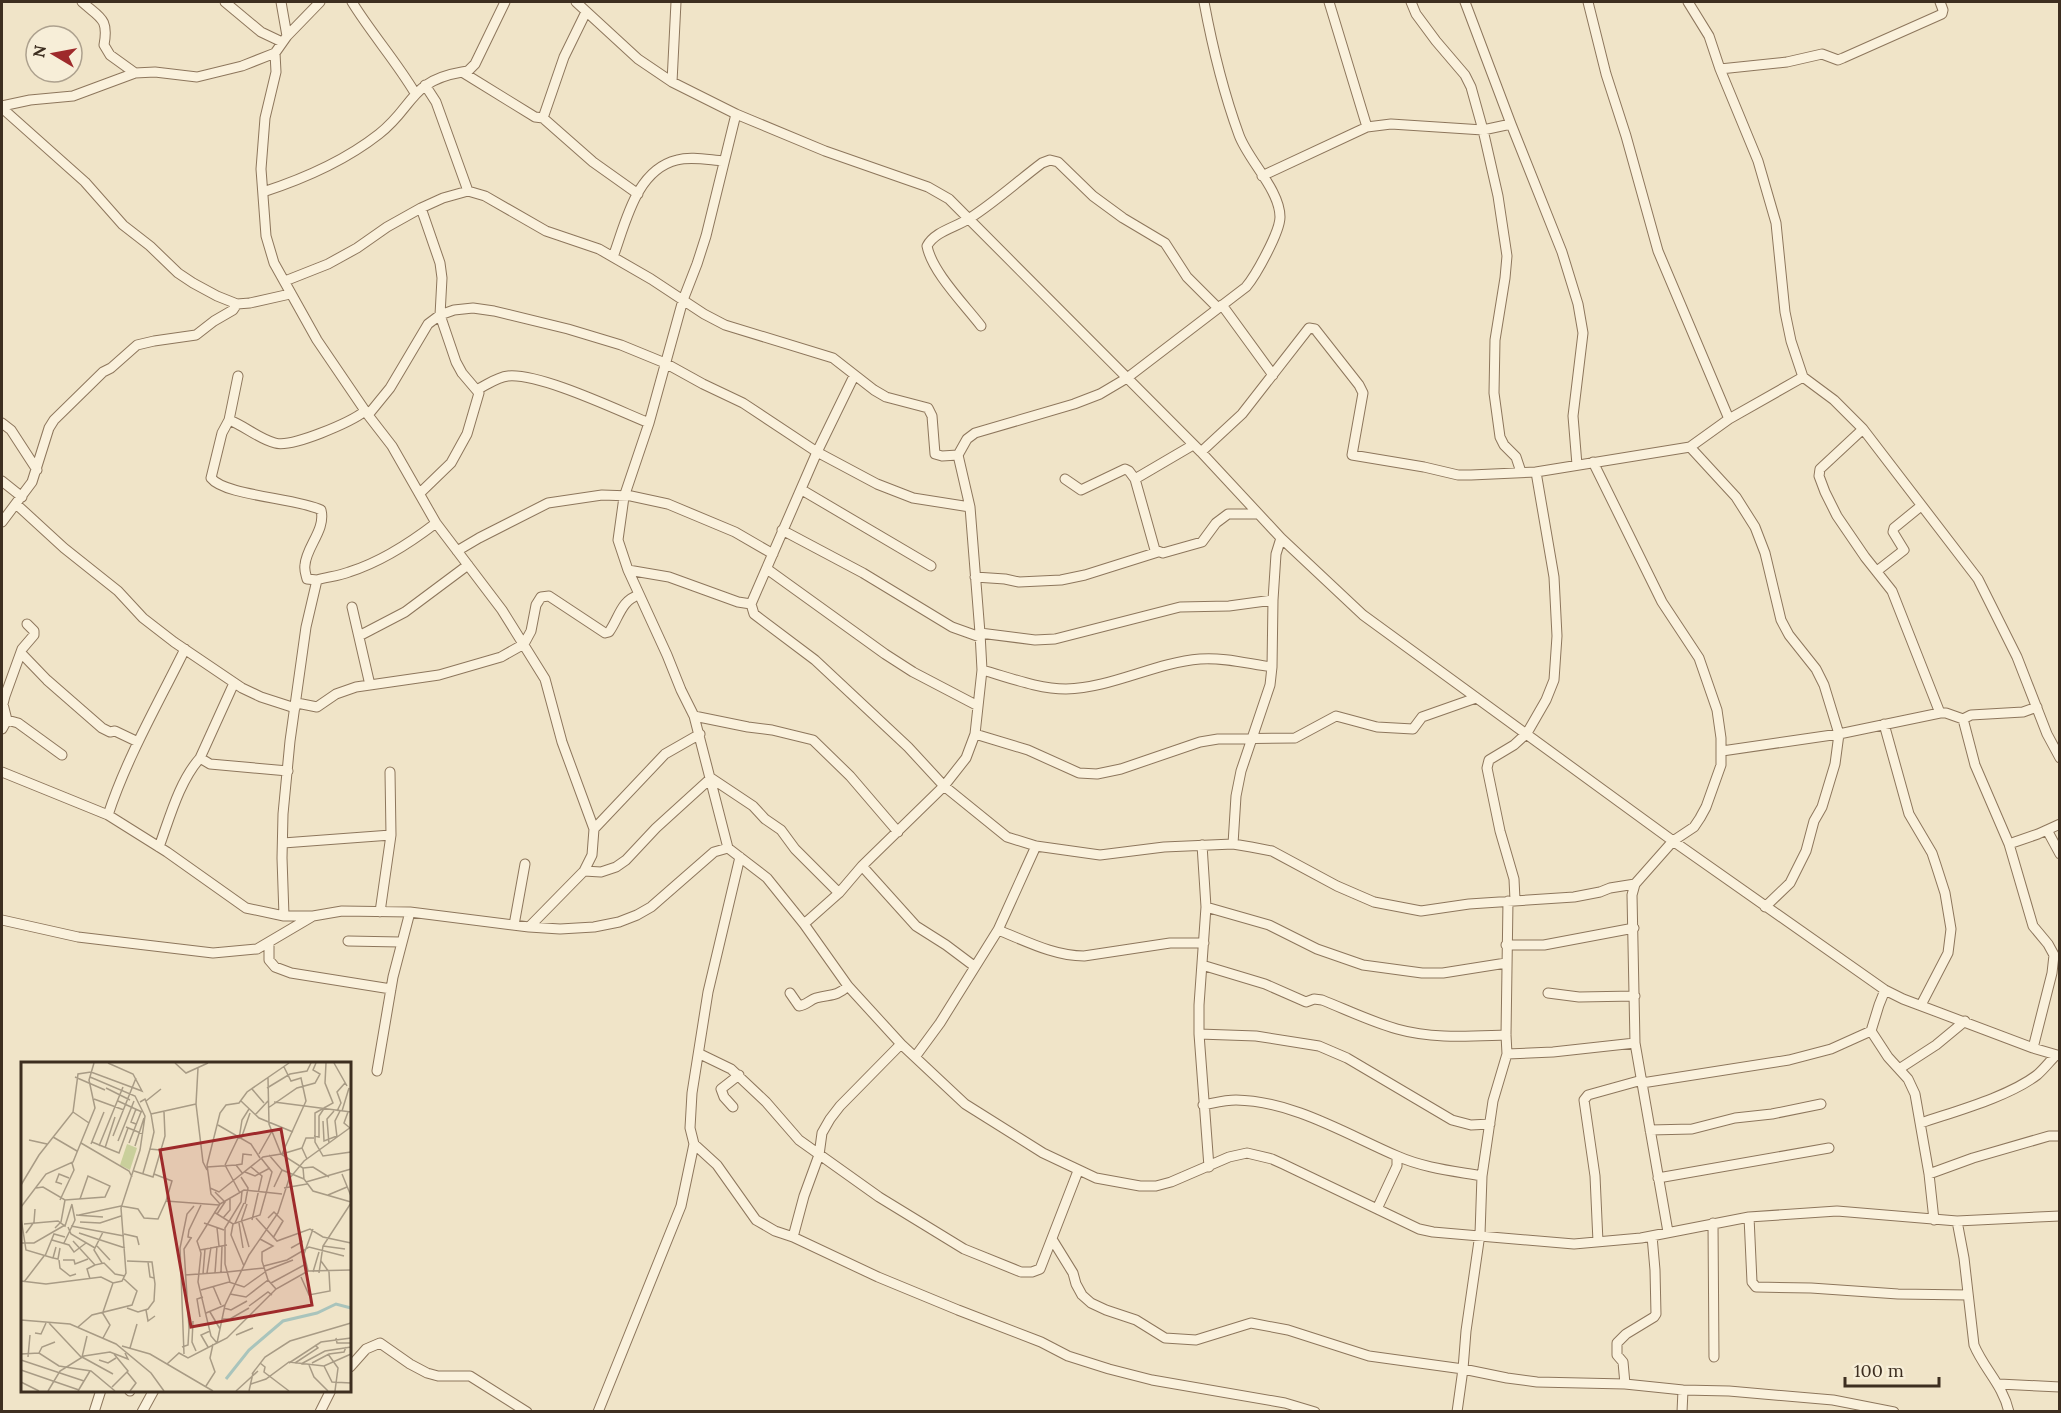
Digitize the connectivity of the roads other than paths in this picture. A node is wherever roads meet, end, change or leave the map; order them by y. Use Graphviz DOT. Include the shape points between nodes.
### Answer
graph roads {
  1 [pos="82,2"];
  2 [pos="225,2"];
  3 [pos="281,2"];
  4 [pos="320,2"];
  5 [pos="352,2"];
  6 [pos="506,2"];
  7 [pos="576,2"];
  8 [pos="676,2"];
  9 [pos="1205,2"];
  10 [pos="1329,2"];
  11 [pos="1411,2"];
  12 [pos="1465,2"];
  13 [pos="1587,2"];
  14 [pos="1688,2"];
  15 [pos="1940,2"];
  16 [pos="586,12"];
  17 [pos="284,39"];
  18 [pos="275,53"];
  19 [pos="1720,69"];
  20 [pos="462,72"];
  21 [pos="135,73"];
  22 [pos="436,79"];
  23 [pos="672,82"];
  24 [pos="425,85"];
  25 [pos="415,93"];
  26 [pos="436,102"];
  27 [pos="3,104"];
  28 [pos="736,114"];
  29 [pos="543,118"];
  30 [pos="1511,124"];
  31 [pos="1367,127"];
  32 [pos="1483,130"];
  33 [pos="724,161"];
  34 [pos="1262,176"];
  35 [pos="263,192"];
  36 [pos="468,192"];
  37 [pos="638,194"];
  38 [pos="421,208"];
  39 [pos="969,219"];
  40 [pos="613,257"];
  41 [pos="285,281"];
  42 [pos="290,294"];
  43 [pos="683,300"];
  44 [pos="237,304"];
  45 [pos="1220,306"];
  46 [pos="440,315"];
  47 [pos="981,326"];
  48 [pos="665,363"];
  49 [pos="1273,375"];
  50 [pos="238,376"];
  51 [pos="854,376"];
  52 [pos="1803,377"];
  53 [pos="1127,378"];
  54 [pos="478,389"];
  55 [pos="367,413"];
  56 [pos="1729,419"];
  57 [pos="230,420"];
  58 [pos="2,423"];
  59 [pos="650,423"];
  60 [pos="1863,429"];
  61 [pos="1193,444"];
  62 [pos="1690,447"];
  63 [pos="817,452"];
  64 [pos="1201,452"];
  65 [pos="958,456"];
  66 [pos="1593,462"];
  67 [pos="1577,465"];
  68 [pos="37,470"];
  69 [pos="1536,471"];
  70 [pos="1521,472"];
  71 [pos="1135,478"];
  72 [pos="1065,479"];
  73 [pos="2,481"];
  74 [pos="802,490"];
  75 [pos="420,493"];
  76 [pos="624,497"];
  77 [pos="19,501"];
  78 [pos="1921,506"];
  79 [pos="970,507"];
  80 [pos="1258,514"];
  81 [pos="2,522"];
  82 [pos="436,523"];
  83 [pos="782,530"];
  84 [pos="1281,538"];
  85 [pos="457,551"];
  86 [pos="1158,552"];
  87 [pos="773,554"];
  88 [pos="468,566"];
  89 [pos="931,566"];
  90 [pos="767,569"];
  91 [pos="628,570"];
  92 [pos="1877,571"];
  93 [pos="975,577"];
  94 [pos="317,580"];
  95 [pos="639,595"];
  96 [pos="1273,600"];
  97 [pos="751,604"];
  98 [pos="352,607"];
  99 [pos="27,624"];
  100 [pos="980,635"];
  101 [pos="359,636"];
  102 [pos="524,644"];
  103 [pos="185,649"];
  104 [pos="21,653"];
  105 [pos="1272,667"];
  106 [pos="982,669"];
  107 [pos="234,683"];
  108 [pos="370,685"];
  109 [pos="1476,698"];
  110 [pos="296,705"];
  111 [pos="978,706"];
  112 [pos="2037,707"];
  113 [pos="1940,713"];
  114 [pos="694,716"];
  115 [pos="1963,719"];
  116 [pos="7,720"];
  117 [pos="1884,724"];
  118 [pos="2,729"];
  119 [pos="1527,733"];
  120 [pos="700,734"];
  121 [pos="975,734"];
  122 [pos="1839,734"];
  123 [pos="1252,740"];
  124 [pos="138,742"];
  125 [pos="1722,751"];
  126 [pos="62,755"];
  127 [pos="200,758"];
  128 [pos="2060,758"];
  129 [pos="2,771"];
  130 [pos="288,771"];
  131 [pos="390,772"];
  132 [pos="711,778"];
  133 [pos="944,786"];
  134 [pos="108,815"];
  135 [pos="2060,824"];
  136 [pos="594,829"];
  137 [pos="2047,830"];
  138 [pos="898,832"];
  139 [pos="391,835"];
  140 [pos="1673,841"];
  141 [pos="283,843"];
  142 [pos="1233,844"];
  143 [pos="2009,844"];
  144 [pos="1203,845"];
  145 [pos="1036,846"];
  146 [pos="159,847"];
  147 [pos="729,848"];
  148 [pos="2060,854"];
  149 [pos="740,857"];
  150 [pos="525,864"];
  151 [pos="862,866"];
  152 [pos="584,871"];
  153 [pos="1635,884"];
  154 [pos="838,893"];
  155 [pos="1511,900"];
  156 [pos="1206,907"];
  157 [pos="1765,907"];
  158 [pos="380,912"];
  159 [pos="410,912"];
  160 [pos="284,916"];
  161 [pos="313,916"];
  162 [pos="2,921"];
  163 [pos="804,924"];
  164 [pos="514,925"];
  165 [pos="529,927"];
  166 [pos="1634,928"];
  167 [pos="998,930"];
  168 [pos="2060,941"];
  169 [pos="269,942"];
  170 [pos="348,942"];
  171 [pos="400,942"];
  172 [pos="1204,943"];
  173 [pos="2048,944"];
  174 [pos="1506,945"];
  175 [pos="1506,963"];
  176 [pos="1202,965"];
  177 [pos="974,966"];
  178 [pos="848,986"];
  179 [pos="391,989"];
  180 [pos="1885,990"];
  181 [pos="790,993"];
  182 [pos="1548,993"];
  183 [pos="1635,996"];
  184 [pos="1921,1005"];
  185 [pos="1965,1021"];
  186 [pos="1871,1031"];
  187 [pos="1199,1034"];
  188 [pos="1506,1035"];
  189 [pos="1635,1043"];
  190 [pos="901,1044"];
  191 [pos="2032,1048"];
  192 [pos="700,1054"];
  193 [pos="1507,1054"];
  194 [pos="2058,1055"];
  195 [pos="915,1057"];
  196 [pos="1899,1069"];
  197 [pos="377,1071"];
  198 [pos="739,1075"];
  199 [pos="1642,1082"];
  200 [pos="1821,1104"];
  201 [pos="1203,1105"];
  202 [pos="733,1107"];
  203 [pos="1921,1123"];
  204 [pos="1490,1124"];
  205 [pos="1650,1130"];
  206 [pos="2060,1136"];
  207 [pos="694,1144"];
  208 [pos="1830,1148"];
  209 [pos="819,1155"];
  210 [pos="1397,1156"];
  211 [pos="1209,1167"];
  212 [pos="1078,1171"];
  213 [pos="1929,1174"];
  214 [pos="1482,1176"];
  215 [pos="1658,1178"];
  216 [pos="1377,1209"];
  217 [pos="2060,1216"];
  218 [pos="1749,1217"];
  219 [pos="1934,1220"];
  220 [pos="1957,1221"];
  221 [pos="1713,1223"];
  222 [pos="1668,1232"];
  223 [pos="1480,1234"];
  224 [pos="1652,1236"];
  225 [pos="793,1237"];
  226 [pos="1052,1239"];
  227 [pos="1598,1242"];
  228 [pos="1968,1295"];
  229 [pos="1714,1357"];
  230 [pos="351,1366"];
  231 [pos="1464,1369"];
  232 [pos="1624,1384"];
  233 [pos="1999,1384"];
  234 [pos="2060,1387"];
  235 [pos="1683,1390"];
  236 [pos="100,1392"];
  237 [pos="153,1392"];
  238 [pos="330,1392"];
  239 [pos="1879,1410"];
  240 [pos="94,1412"];
  241 [pos="142,1412"];
  242 [pos="320,1412"];
  243 [pos="526,1412"];
  244 [pos="598,1412"];
  245 [pos="1315,1412"];
  246 [pos="1457,1412"];
  247 [pos="1682,1412"];
  248 [pos="1894,1412"];
  249 [pos="2009,1412"];
  1 -- 21 [label="street" via="105,23 104,45 110,56"];
  2 -- 17 [label="street" via="261,32"];
  3 -- 17 [label="street"];
  4 -- 17 [label="street"];
  5 -- 25 [label="street"];
  6 -- 20 [label="street" via="474,64"];
  7 -- 16 [label="street"];
  8 -- 23 [label="street"];
  9 -- 34 [label="street" via="1210,35 1240,137"];
  10 -- 31 [label="street"];
  11 -- 32 [label="street" via="1416,14 1465,75"];
  12 -- 30 [label="street"];
  13 -- 56 [label="street" via="1658,251"];
  14 -- 19 [label="street" via="1709,36"];
  15 -- 19 [label="street" via="1942,14 1838,60 1822,54"];
  16 -- 23 [label="street" via="638,59"];
  16 -- 29 [label="street" via="564,57"];
  17 -- 18 [label="street"];
  18 -- 21 [label="street" via="197,78"];
  18 -- 35 [label="street" via="276,72 265,118"];
  19 -- 52 [label="street" via="1758,161 1776,223 1785,312"];
  20 -- 22 [label="street"];
  20 -- 29 [label="street" via="535,117"];
  21 -- 27 [label="street" via="73,96"];
  22 -- 24 [label="street"];
  22 -- 26 [label="street"];
  23 -- 28 [label="street"];
  24 -- 25 [label="street"];
  24 -- 26 [label="street"];
  25 -- 35 [label="street" via="379,135 300,180"];
  26 -- 36 [label="street"];
  27 -- 44 [label="street" via="85,182 123,225 178,273"];
  28 -- 33 [label="street"];
  28 -- 39 [label="street" via="939,192"];
  29 -- 37 [label="street" via="593,162"];
  30 -- 32 [label="street"];
  30 -- 67 [label="street" via="1562,252 1578,304 1583,333 1574,417"];
  31 -- 32 [label="street" via="1391,124"];
  31 -- 34 [label="street"];
  32 -- 70 [label="street" via="1507,256 1495,340 1494,393 1500,437 1516,457"];
  33 -- 37 [label="street" via="680,159 662,165"];
  33 -- 43 [label="street" via="698,264"];
  34 -- 45 [label="street" via="1278,206 1278,225 1254,278"];
  35 -- 41 [label="street" via="266,236 274,263"];
  36 -- 38 [label="street"];
  36 -- 40 [label="street" via="485,196 546,231"];
  37 -- 40 [label="street"];
  38 -- 41 [label="street" via="328,264"];
  38 -- 46 [label="street" via="440,262"];
  39 -- 45 [label="street" via="1042,163 1058,162 1093,196 1165,243 1187,277"];
  39 -- 47 [label="street" via="927,246 942,275"];
  39 -- 53 [label="street"];
  40 -- 43 [label="street"];
  41 -- 42 [label="street"];
  42 -- 44 [label="street"];
  42 -- 55 [label="street"];
  43 -- 48 [label="street"];
  43 -- 51 [label="street" via="725,325 833,358"];
  44 -- 68 [label="street" via="196,335 137,345 103,372 54,420"];
  45 -- 49 [label="street"];
  45 -- 53 [label="street"];
  46 -- 48 [label="street" via="473,308 494,311 568,328"];
  46 -- 54 [label="street" via="456,362"];
  46 -- 55 [label="street" via="428,324 390,388"];
  48 -- 59 [label="street"];
  48 -- 63 [label="street" via="743,403"];
  49 -- 64 [label="street" via="1242,414"];
  49 -- 70 [label="street" via="1307,329 1312,328 1363,393 1353,457 1458,475"];
  50 -- 57 [label="street"];
  51 -- 63 [label="street"];
  51 -- 65 [label="street" via="886,397 928,408 935,454"];
  52 -- 56 [label="street"];
  52 -- 60 [label="street"];
  53 -- 61 [label="street"];
  53 -- 65 [label="street" via="1088,400 975,433"];
  54 -- 59 [label="street" via="509,376 528,379"];
  54 -- 75 [label="street" via="467,434 451,463"];
  55 -- 57 [label="street" via="340,426 276,444"];
  55 -- 75 [label="street"];
  56 -- 62 [label="street"];
  57 -- 94 [label="street" via="222,433 211,478 232,488 321,510 320,528 304,567 307,579"];
  58 -- 68 [label="street" via="11,430"];
  59 -- 76 [label="street"];
  60 -- 78 [label="street"];
  60 -- 92 [label="street" via="1820,469 1819,476 1837,516"];
  61 -- 64 [label="street"];
  61 -- 71 [label="street"];
  62 -- 66 [label="street"];
  62 -- 122 [label="street" via="1736,497 1755,527 1781,620 1816,669"];
  63 -- 74 [label="street"];
  63 -- 79 [label="street" via="892,491"];
  64 -- 80 [label="street"];
  65 -- 79 [label="street"];
  66 -- 67 [label="street"];
  66 -- 125 [label="street" via="1662,602 1699,657 1717,710"];
  67 -- 69 [label="street"];
  68 -- 77 [label="street"];
  69 -- 70 [label="street"];
  69 -- 119 [label="street" via="1554,577 1557,636 1554,680"];
  71 -- 72 [label="street" via="1125,469 1081,490"];
  71 -- 86 [label="street"];
  73 -- 77 [label="street"];
  74 -- 83 [label="street"];
  74 -- 89 [label="street"];
  75 -- 82 [label="street"];
  76 -- 85 [label="street" via="591,496 548,503"];
  76 -- 87 [label="street" via="678,508 735,532"];
  76 -- 91 [label="street" via="618,540"];
  77 -- 81 [label="street"];
  77 -- 103 [label="street" via="64,548 118,591 143,618"];
  78 -- 92 [label="street" via="1894,528 1904,550"];
  78 -- 112 [label="street" via="1978,579"];
  79 -- 93 [label="street"];
  80 -- 84 [label="street"];
  80 -- 86 [label="street" via="1228,514 1202,542"];
  82 -- 85 [label="street"];
  82 -- 94 [label="street" via="405,546 373,562"];
  83 -- 87 [label="street"];
  83 -- 100 [label="street" via="952,627"];
  84 -- 96 [label="street"];
  84 -- 109 [label="street" via="1363,615"];
  85 -- 88 [label="street"];
  86 -- 93 [label="street" via="1061,580 1019,582"];
  87 -- 90 [label="street"];
  88 -- 101 [label="street" via="405,612"];
  88 -- 102 [label="street"];
  90 -- 97 [label="street"];
  90 -- 111 [label="street" via="894,660"];
  91 -- 95 [label="street"];
  91 -- 97 [label="street" via="669,577"];
  92 -- 113 [label="street" via="1892,591"];
  93 -- 100 [label="street"];
  94 -- 110 [label="street" via="306,627"];
  95 -- 102 [label="street" via="627,601 605,633 549,596 541,597"];
  95 -- 114 [label="street"];
  96 -- 100 [label="street" via="1180,607 1055,639"];
  96 -- 105 [label="street"];
  97 -- 133 [label="street" via="754,614 815,660"];
  98 -- 101 [label="street"];
  99 -- 104 [label="street" via="34,635"];
  100 -- 106 [label="street"];
  101 -- 108 [label="street"];
  102 -- 108 [label="street" via="501,657 460,670"];
  102 -- 136 [label="street" via="545,679 562,742"];
  103 -- 107 [label="street"];
  103 -- 124 [label="street"];
  104 -- 116 [label="street" via="3,704"];
  104 -- 124 [label="street" via="102,728"];
  105 -- 106 [label="street" via="1198,659 1096,685 1062,689"];
  105 -- 123 [label="street"];
  106 -- 111 [label="street"];
  107 -- 110 [label="street" via="261,698"];
  107 -- 127 [label="street"];
  108 -- 110 [label="street" via="336,694 317,706"];
  109 -- 119 [label="street"];
  109 -- 123 [label="street" via="1422,717 1413,729 1377,727 1336,716 1299,737"];
  110 -- 130 [label="street"];
  111 -- 121 [label="street"];
  112 -- 115 [label="street"];
  112 -- 128 [label="street"];
  113 -- 115 [label="street"];
  113 -- 117 [label="street"];
  114 -- 120 [label="street"];
  114 -- 138 [label="street" via="813,740"];
  115 -- 143 [label="street" via="1975,765"];
  116 -- 118 [label="street"];
  116 -- 126 [label="street" via="18,723"];
  117 -- 122 [label="street"];
  117 -- 184 [label="street" via="1909,814 1936,865 1951,929 1948,953"];
  119 -- 140 [label="street"];
  119 -- 155 [label="street" via="1489,760 1487,768 1514,879"];
  120 -- 132 [label="street"];
  120 -- 136 [label="street" via="665,754"];
  121 -- 123 [label="street" via="1088,774 1121,769 1200,742"];
  121 -- 133 [label="street" via="966,758"];
  122 -- 125 [label="street"];
  122 -- 157 [label="street" via="1822,807 1806,851 1790,883"];
  123 -- 142 [label="street" via="1236,796"];
  124 -- 134 [label="street"];
  125 -- 140 [label="street" via="1706,807 1694,827"];
  127 -- 130 [label="street" via="210,764"];
  127 -- 146 [label="street" via="179,794"];
  129 -- 134 [label="street"];
  130 -- 141 [label="street"];
  131 -- 139 [label="street"];
  132 -- 147 [label="street"];
  132 -- 152 [label="street" via="626,860 601,872"];
  132 -- 154 [label="street" via="781,830"];
  133 -- 138 [label="street"];
  133 -- 145 [label="street" via="1002,834"];
  134 -- 146 [label="street"];
  135 -- 137 [label="street"];
  136 -- 152 [label="street" via="592,855"];
  137 -- 143 [label="street"];
  137 -- 148 [label="street"];
  138 -- 151 [label="street"];
  139 -- 141 [label="street"];
  139 -- 158 [label="street"];
  140 -- 153 [label="street"];
  140 -- 157 [label="street"];
  141 -- 160 [label="street"];
  142 -- 144 [label="street"];
  142 -- 155 [label="street" via="1272,851 1337,886 1390,906 1421,911"];
  143 -- 173 [label="street" via="2033,926"];
  144 -- 145 [label="street" via="1100,855"];
  144 -- 156 [label="street"];
  145 -- 167 [label="street"];
  146 -- 160 [label="street" via="246,908"];
  147 -- 149 [label="street"];
  147 -- 165 [label="street" via="714,852 638,915 594,927"];
  149 -- 163 [label="street" via="767,878"];
  149 -- 192 [label="street" via="708,992"];
  150 -- 164 [label="street"];
  151 -- 154 [label="street"];
  151 -- 177 [label="street" via="916,926"];
  152 -- 165 [label="street"];
  153 -- 155 [label="street" via="1574,897"];
  153 -- 166 [label="street"];
  154 -- 163 [label="street"];
  155 -- 174 [label="street"];
  156 -- 172 [label="street"];
  156 -- 175 [label="street" via="1269,925 1317,949 1363,965 1443,973"];
  157 -- 180 [label="street"];
  158 -- 159 [label="street"];
  158 -- 161 [label="street" via="342,911"];
  159 -- 164 [label="street"];
  159 -- 171 [label="street"];
  160 -- 161 [label="street"];
  161 -- 169 [label="street"];
  162 -- 169 [label="street" via="78,937 213,953 257,949"];
  163 -- 178 [label="street"];
  164 -- 165 [label="street"];
  166 -- 174 [label="street" via="1552,944"];
  166 -- 183 [label="street"];
  167 -- 172 [label="street" via="1071,956 1170,943"];
  167 -- 177 [label="street"];
  168 -- 173 [label="street"];
  169 -- 179 [label="street" via="269,960 275,968"];
  170 -- 171 [label="street"];
  171 -- 179 [label="street"];
  172 -- 176 [label="street"];
  173 -- 191 [label="street" via="2054,955 2052,973"];
  174 -- 175 [label="street"];
  175 -- 188 [label="street"];
  176 -- 187 [label="street"];
  176 -- 188 [label="street" via="1306,1002 1322,1000 1398,1029 1465,1036"];
  177 -- 195 [label="street"];
  178 -- 181 [label="street" via="840,993 813,999 803,1006"];
  178 -- 190 [label="street"];
  179 -- 197 [label="street"];
  180 -- 184 [label="street"];
  180 -- 186 [label="street"];
  182 -- 183 [label="street"];
  183 -- 189 [label="street"];
  184 -- 185 [label="street"];
  185 -- 191 [label="street"];
  185 -- 196 [label="street"];
  186 -- 196 [label="street"];
  186 -- 199 [label="street" via="1831,1049 1789,1060"];
  187 -- 201 [label="street"];
  187 -- 204 [label="street" via="1256,1036 1319,1046 1347,1058 1452,1120 1470,1125"];
  188 -- 193 [label="street"];
  189 -- 193 [label="street"];
  189 -- 199 [label="street"];
  190 -- 195 [label="street"];
  190 -- 209 [label="street" via="830,1119 822,1133"];
  191 -- 194 [label="street"];
  192 -- 198 [label="street"];
  192 -- 207 [label="street" via="692,1093 690,1128"];
  193 -- 204 [label="street"];
  194 -- 203 [label="street" via="2020,1085"];
  195 -- 212 [label="street" via="965,1104 1043,1154"];
  196 -- 203 [label="street" via="1913,1086"];
  198 -- 202 [label="street" via="721,1089"];
  198 -- 209 [label="street" via="799,1140"];
  199 -- 205 [label="street"];
  199 -- 227 [label="street" via="1588,1095 1584,1100 1595,1176"];
  200 -- 205 [label="street" via="1692,1129"];
  201 -- 210 [label="street" via="1233,1100 1272,1106 1338,1127"];
  201 -- 211 [label="street"];
  203 -- 213 [label="street"];
  204 -- 214 [label="street"];
  205 -- 215 [label="street"];
  206 -- 213 [label="street" via="1973,1158"];
  207 -- 225 [label="street" via="717,1165 756,1220"];
  207 -- 244 [label="street" via="681,1206"];
  208 -- 215 [label="street"];
  209 -- 225 [label="street"];
  209 -- 226 [label="street" via="964,1249 1021,1272 1040,1269"];
  210 -- 214 [label="street" via="1429,1167"];
  210 -- 216 [label="street" via="1398,1166"];
  211 -- 212 [label="street" via="1156,1186 1096,1178"];
  211 -- 216 [label="street" via="1247,1153 1272,1159"];
  212 -- 226 [label="street"];
  213 -- 219 [label="street"];
  214 -- 223 [label="street"];
  215 -- 222 [label="street"];
  216 -- 223 [label="street" via="1419,1229"];
  217 -- 220 [label="street"];
  218 -- 219 [label="street" via="1836,1211"];
  218 -- 221 [label="street"];
  218 -- 228 [label="street" via="1752,1282 1756,1287"];
  219 -- 220 [label="street"];
  220 -- 228 [label="street"];
  221 -- 222 [label="street"];
  221 -- 229 [label="street"];
  222 -- 224 [label="street"];
  223 -- 227 [label="street" via="1574,1244"];
  223 -- 231 [label="street"];
  224 -- 227 [label="street"];
  224 -- 232 [label="street" via="1656,1314 1617,1343"];
  225 -- 245 [label="street" via="1068,1356 1152,1380 1285,1403"];
  226 -- 231 [label="street" via="1082,1295 1091,1303 1136,1320 1165,1338 1196,1340 1251,1323 1288,1330 1369,1356"];
  228 -- 233 [label="street" via="1974,1345"];
  230 -- 243 [label="street" via="366,1349 380,1343 427,1373 470,1376"];
  231 -- 232 [label="street" via="1525,1381"];
  231 -- 246 [label="street"];
  232 -- 235 [label="street"];
  233 -- 234 [label="street"];
  233 -- 249 [label="street"];
  235 -- 239 [label="street" via="1833,1400"];
  235 -- 247 [label="street"];
  236 -- 240 [label="street"];
  237 -- 241 [label="street"];
  238 -- 242 [label="street"];
  239 -- 248 [label="street"];
}
